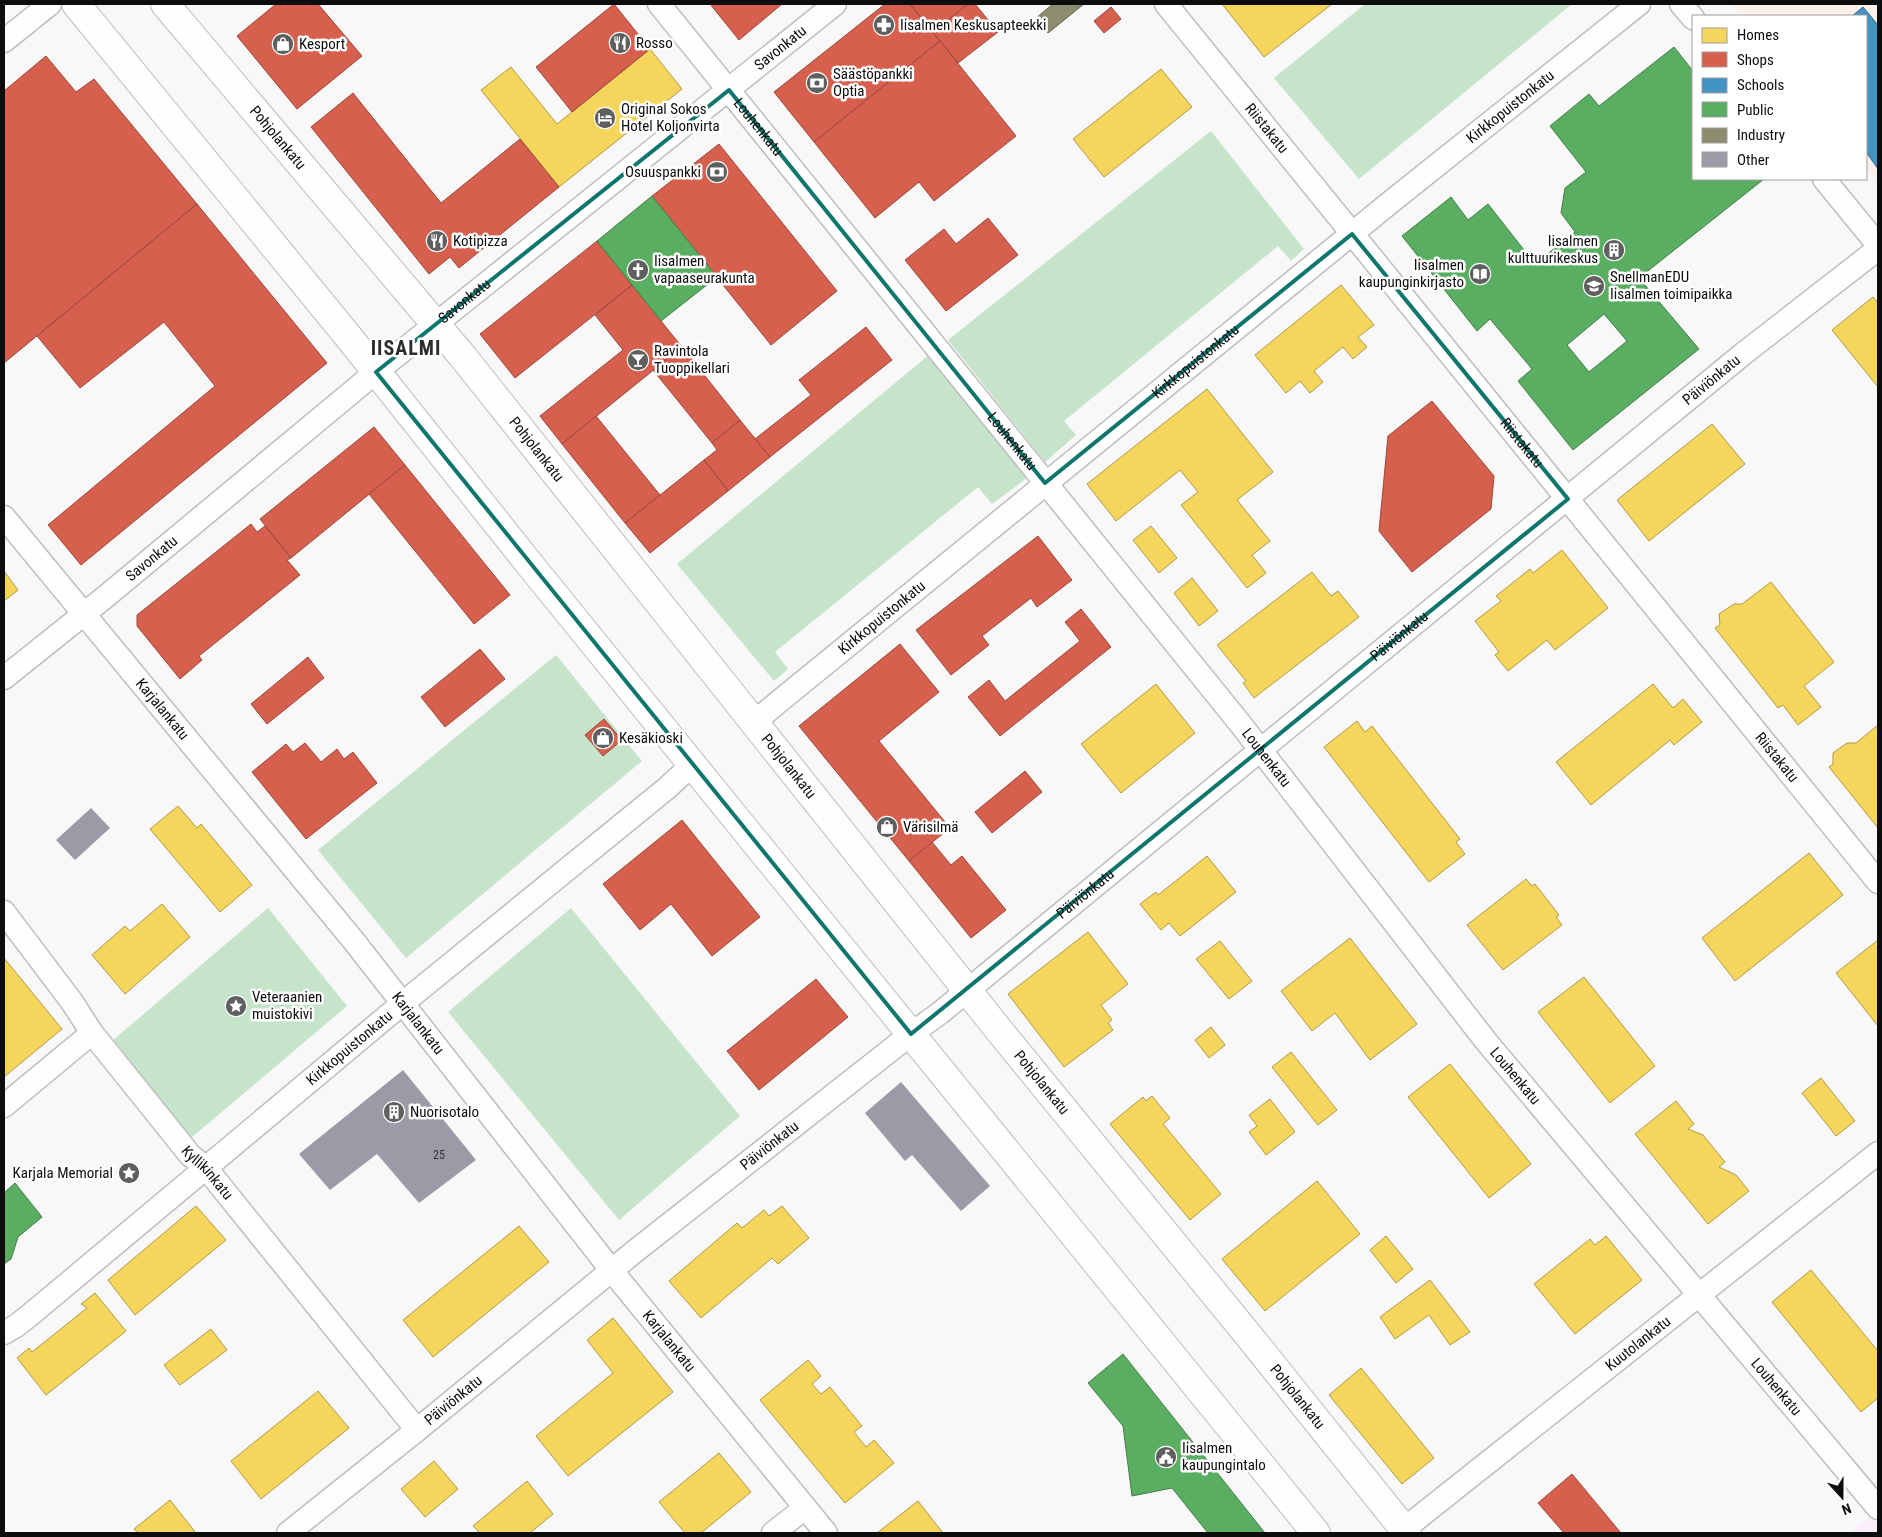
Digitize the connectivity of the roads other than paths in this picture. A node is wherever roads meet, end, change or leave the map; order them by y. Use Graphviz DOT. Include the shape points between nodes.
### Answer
graph roads {
  1 [pos="50,4"];
  2 [pos="76,4"];
  3 [pos="165,4"];
  4 [pos="658,4"];
  5 [pos="835,4"];
  6 [pos="1166,4"];
  7 [pos="1639,4"];
  8 [pos="1681,4"];
  9 [pos="1692,17"];
  10 [pos="4,41"];
  11 [pos="729,90"];
  12 [pos="1825,180"];
  13 [pos="1352,234"];
  14 [pos="1878,247"];
  15 [pos="436,324"];
  16 [pos="376,372"];
  17 [pos="1045,483"];
  18 [pos="1568,499"];
  19 [pos="4,517"];
  20 [pos="83,614"];
  21 [pos="4,678"];
  22 [pos="754,722"];
  23 [pos="1260,750"];
  24 [pos="693,764"];
  25 [pos="1878,882"];
  26 [pos="4,912"];
  27 [pos="968,990"];
  28 [pos="403,1003"];
  29 [pos="92,1033"];
  30 [pos="911,1034"];
  31 [pos="4,1106"];
  32 [pos="1878,1153"];
  33 [pos="206,1168"];
  34 [pos="612,1271"];
  35 [pos="1700,1295"];
  36 [pos="4,1333"];
  37 [pos="417,1430"];
  38 [pos="805,1508"];
  39 [pos="1878,1508"];
  40 [pos="1403,1532"];
  41 [pos="288,1533"];
  42 [pos="773,1533"];
  43 [pos="826,1533"];
  44 [pos="1316,1533"];
  1 -- 10 [label="street"];
  2 -- 16 [label="main road"];
  3 -- 15 [label="main road, Pohjolankatu"];
  4 -- 11 [label="street, Louhenkatu"];
  5 -- 11 [label="street, Savonkatu"];
  6 -- 13 [label="street, Riistakatu"];
  7 -- 13 [label="street, Kirkkopuistonkatu"];
  8 -- 9 [label="street"];
  11 -- 15 [label="street, Savonkatu"];
  11 -- 17 [label="street, Louhenkatu"];
  12 -- 14 [label="street"];
  13 -- 17 [label="street, Kirkkopuistonkatu"];
  13 -- 18 [label="street, Riistakatu"];
  14 -- 18 [label="street, Päiviönkatu"];
  15 -- 16 [label="street, Savonkatu"];
  15 -- 22 [label="main road, Pohjolankatu"];
  16 -- 20 [label="street, Savonkatu"];
  16 -- 24 [label="main road"];
  17 -- 22 [label="street, Kirkkopuistonkatu"];
  17 -- 23 [label="street, Louhenkatu"];
  18 -- 23 [label="street, Päiviönkatu"];
  18 -- 25 [label="street, Riistakatu"];
  19 -- 20 [label="street, Karjalankatu"];
  20 -- 21 [label="street, Savonkatu"];
  20 -- 28 [label="street, Karjalankatu"];
  22 -- 27 [label="main road, Pohjolankatu"];
  23 -- 27 [label="street, Päiviönkatu"];
  23 -- 35 [label="street, Louhenkatu" via="1485,1040"];
  24 -- 28 [label="street, Kirkkopuistonkatu"];
  24 -- 30 [label="main road"];
  26 -- 29 [label="street, Kyllikinkatu"];
  27 -- 30 [label="street, Päiviönkatu"];
  27 -- 40 [label="main road, Pohjolankatu"];
  28 -- 33 [label="street, Kirkkopuistonkatu"];
  28 -- 34 [label="street, Karjalankatu"];
  29 -- 31 [label="street"];
  29 -- 33 [label="street, Kyllikinkatu" via="190,1155"];
  30 -- 34 [label="street, Päiviönkatu"];
  30 -- 44 [label="main road"];
  32 -- 35 [label="street, Kuutolankatu"];
  33 -- 36 [label="street, Kirkkopuistonkatu"];
  33 -- 37 [label="street, Kyllikinkatu"];
  34 -- 37 [label="street, Päiviönkatu"];
  34 -- 38 [label="street, Karjalankatu"];
  35 -- 39 [label="street, Louhenkatu"];
  35 -- 40 [label="street, Kuutolankatu"];
  37 -- 41 [label="street, Päiviönkatu"];
  38 -- 42 [label="street"];
  38 -- 43 [label="street, Karjalankatu"];
}
